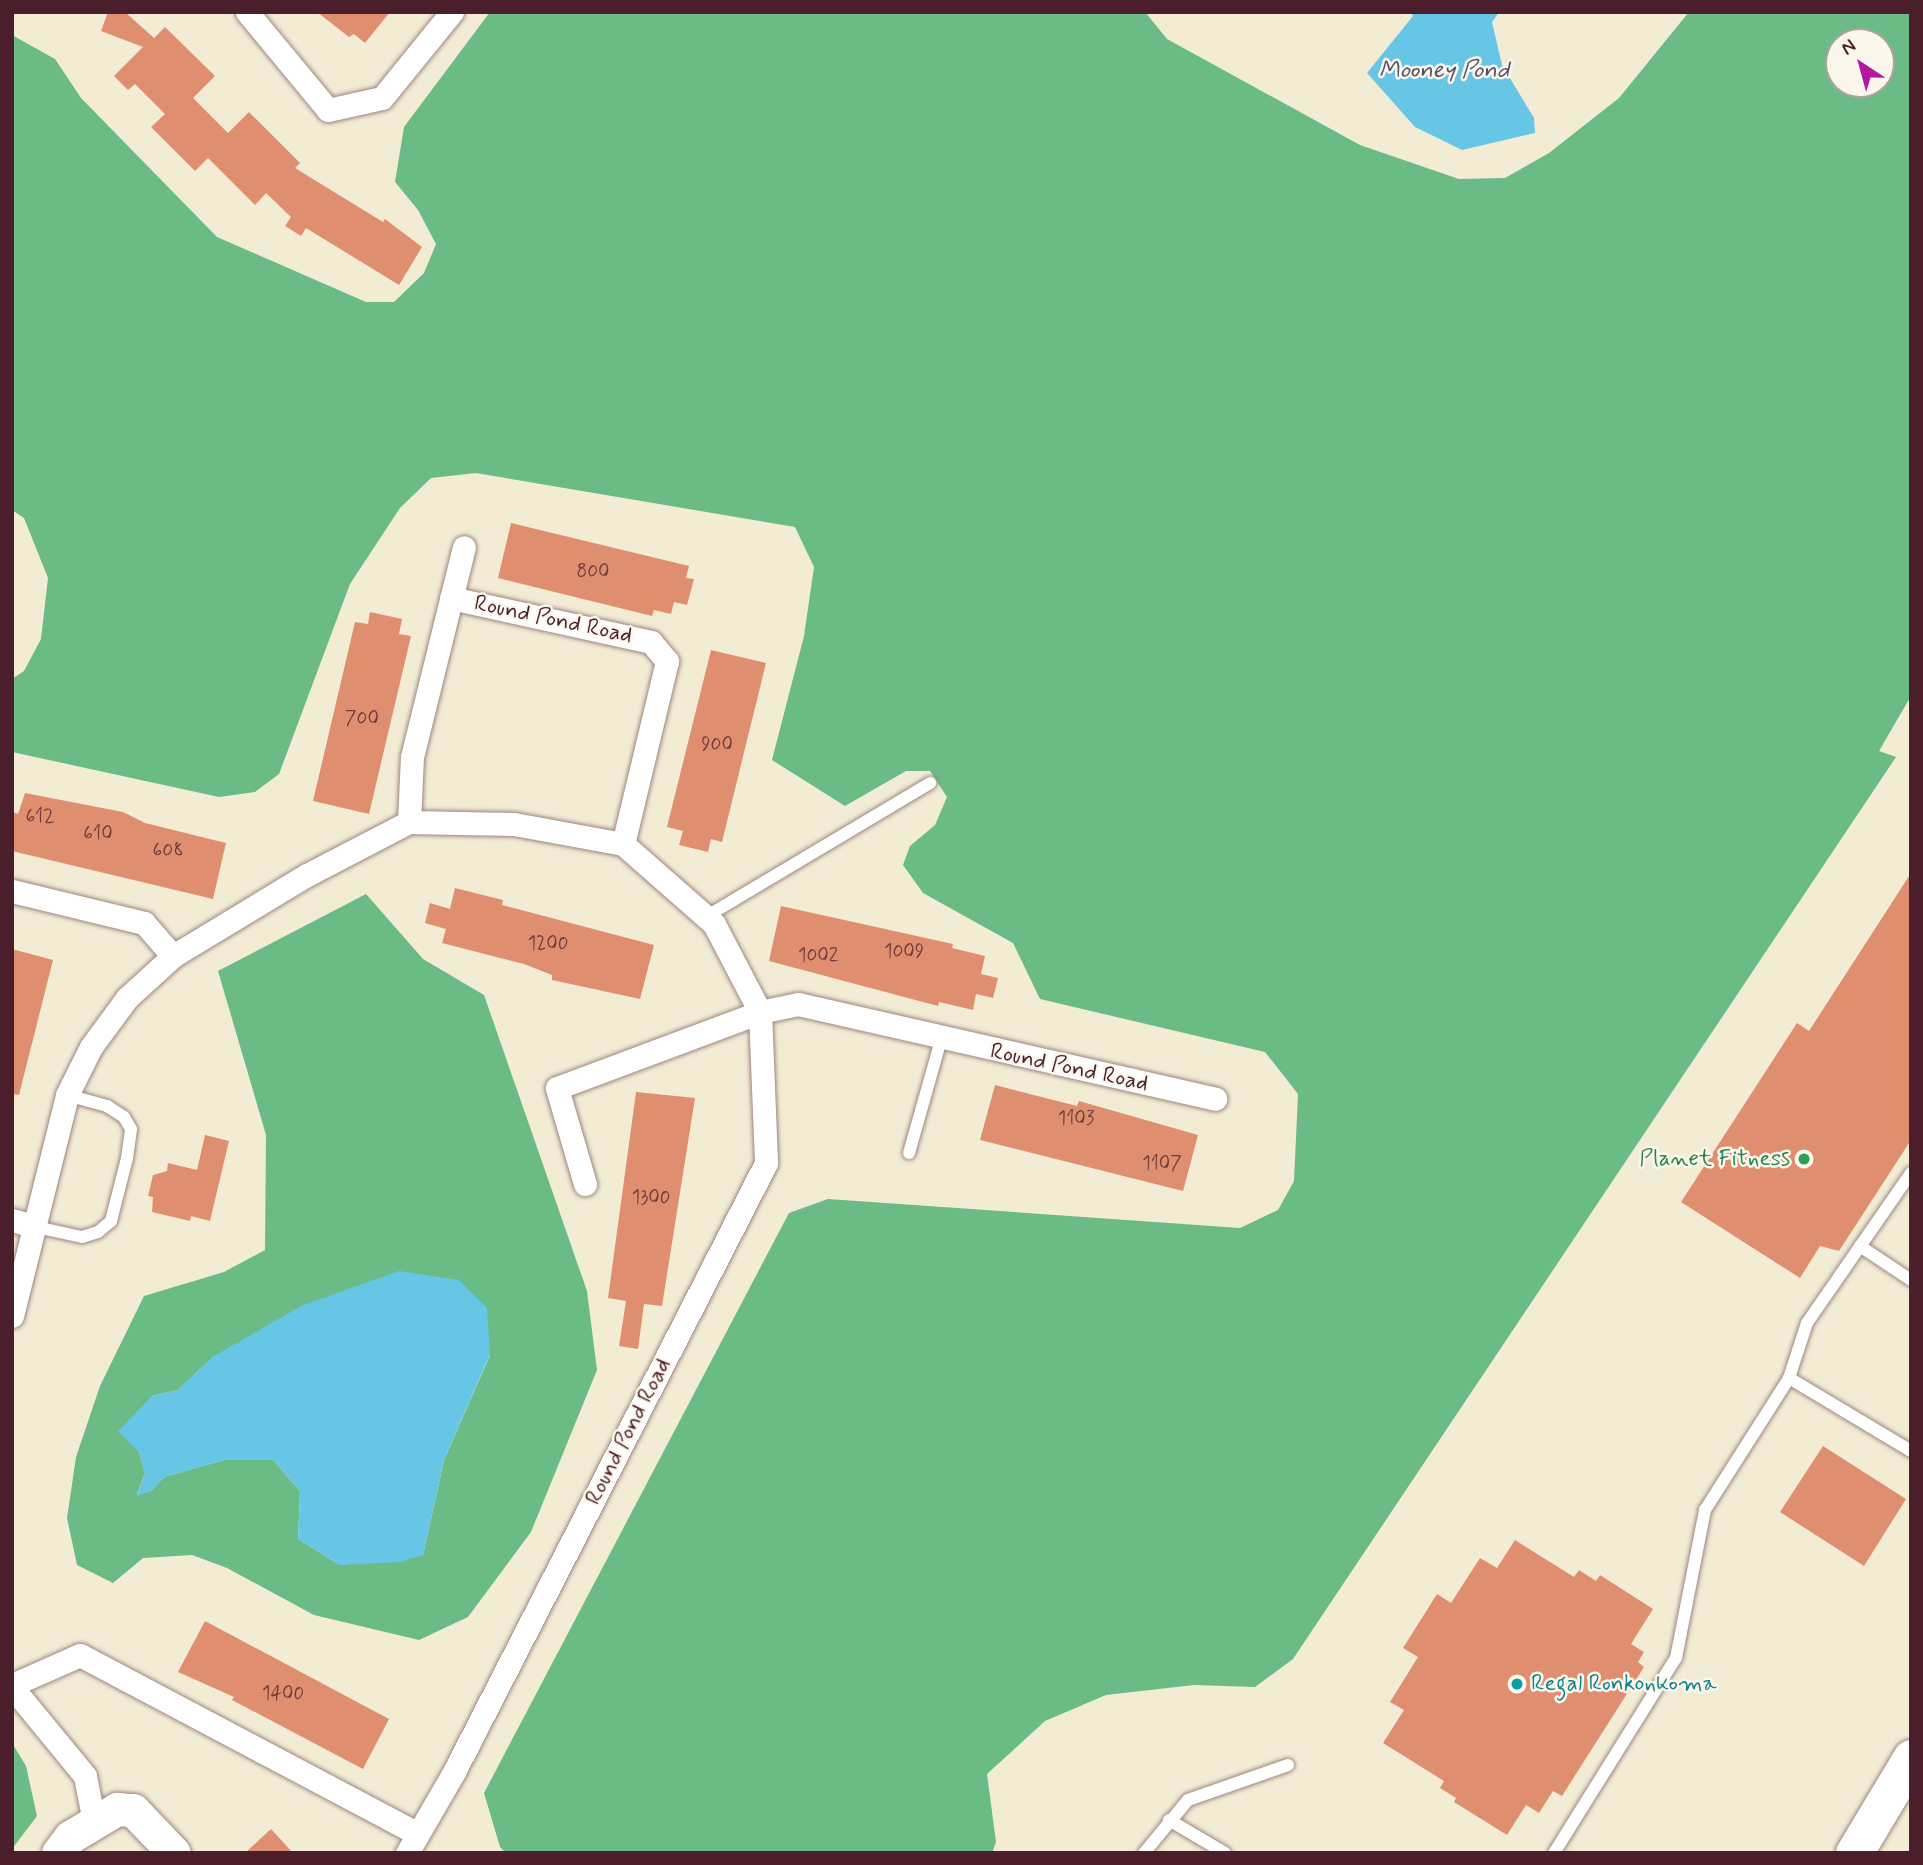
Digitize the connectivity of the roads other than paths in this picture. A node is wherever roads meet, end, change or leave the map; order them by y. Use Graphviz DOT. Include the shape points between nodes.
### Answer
graph roads {
  1 [pos="247,12"];
  2 [pos="452,12"];
  3 [pos="464,547"];
  4 [pos="451,598"];
  5 [pos="930,783"];
  6 [pos="409,822"];
  7 [pos="623,844"];
  8 [pos="12,891"];
  9 [pos="707,916"];
  10 [pos="173,956"];
  11 [pos="760,1012"];
  12 [pos="941,1040"];
  13 [pos="67,1094"];
  14 [pos="1215,1099"];
  15 [pos="909,1153"];
  16 [pos="1911,1173"];
  17 [pos="584,1184"];
  18 [pos="12,1220"];
  19 [pos="36,1227"];
  20 [pos="1860,1246"];
  21 [pos="1911,1280"];
  22 [pos="12,1315"];
  23 [pos="1789,1378"];
  24 [pos="1911,1451"];
  25 [pos="12,1686"];
  26 [pos="1911,1758"];
  27 [pos="1288,1765"];
  28 [pos="1169,1819"];
  29 [pos="94,1822"];
  30 [pos="412,1843"];
  31 [pos="1559,1851"];
  32 [pos="58,1853"];
  33 [pos="174,1853"];
  34 [pos="1144,1853"];
  35 [pos="1225,1853"];
  36 [pos="1854,1853"];
  1 -- 2 [label="street" via="328,110 382,99"];
  3 -- 4 [label="street, Round Pond Road"];
  4 -- 6 [label="street, Round Pond Road" via="412,757"];
  4 -- 7 [label="street, Round Pond Road" via="651,642 667,661"];
  5 -- 9 [label="lane"];
  6 -- 7 [label="street" via="514,824"];
  6 -- 10 [label="street" via="307,875"];
  7 -- 9 [label="street, Round Pond Road"];
  8 -- 10 [label="street" via="144,922"];
  9 -- 11 [label="street, Round Pond Road"];
  10 -- 13 [label="street" via="127,998 91,1047"];
  11 -- 12 [label="street, Round Pond Road" via="798,1004"];
  11 -- 17 [label="street, Round Pond Road" via="557,1088"];
  11 -- 30 [label="street, Round Pond Road" via="766,1163 461,1760"];
  12 -- 14 [label="street, Round Pond Road"];
  12 -- 15 [label="lane"];
  13 -- 19 [label="street"];
  13 -- 19 [label="lane" via="124,1117 131,1129 127,1158 111,1221 98,1232 82,1237"];
  16 -- 20 [label="lane"];
  18 -- 19 [label="street"];
  19 -- 22 [label="street"];
  20 -- 21 [label="lane"];
  20 -- 23 [label="lane" via="1807,1323"];
  23 -- 24 [label="lane"];
  23 -- 31 [label="lane" via="1705,1510 1671,1669"];
  25 -- 29 [label="street, Round Pond Road" via="85,1776"];
  25 -- 30 [label="street, Round Pond Road" via="80,1655"];
  26 -- 36 [label="main road"];
  27 -- 28 [label="lane" via="1266,1776 1202,1793"];
  28 -- 34 [label="lane"];
  28 -- 35 [label="lane"];
  29 -- 32 [label="street" via="70,1837"];
  29 -- 33 [label="street" via="117,1809 133,1810"];
}
